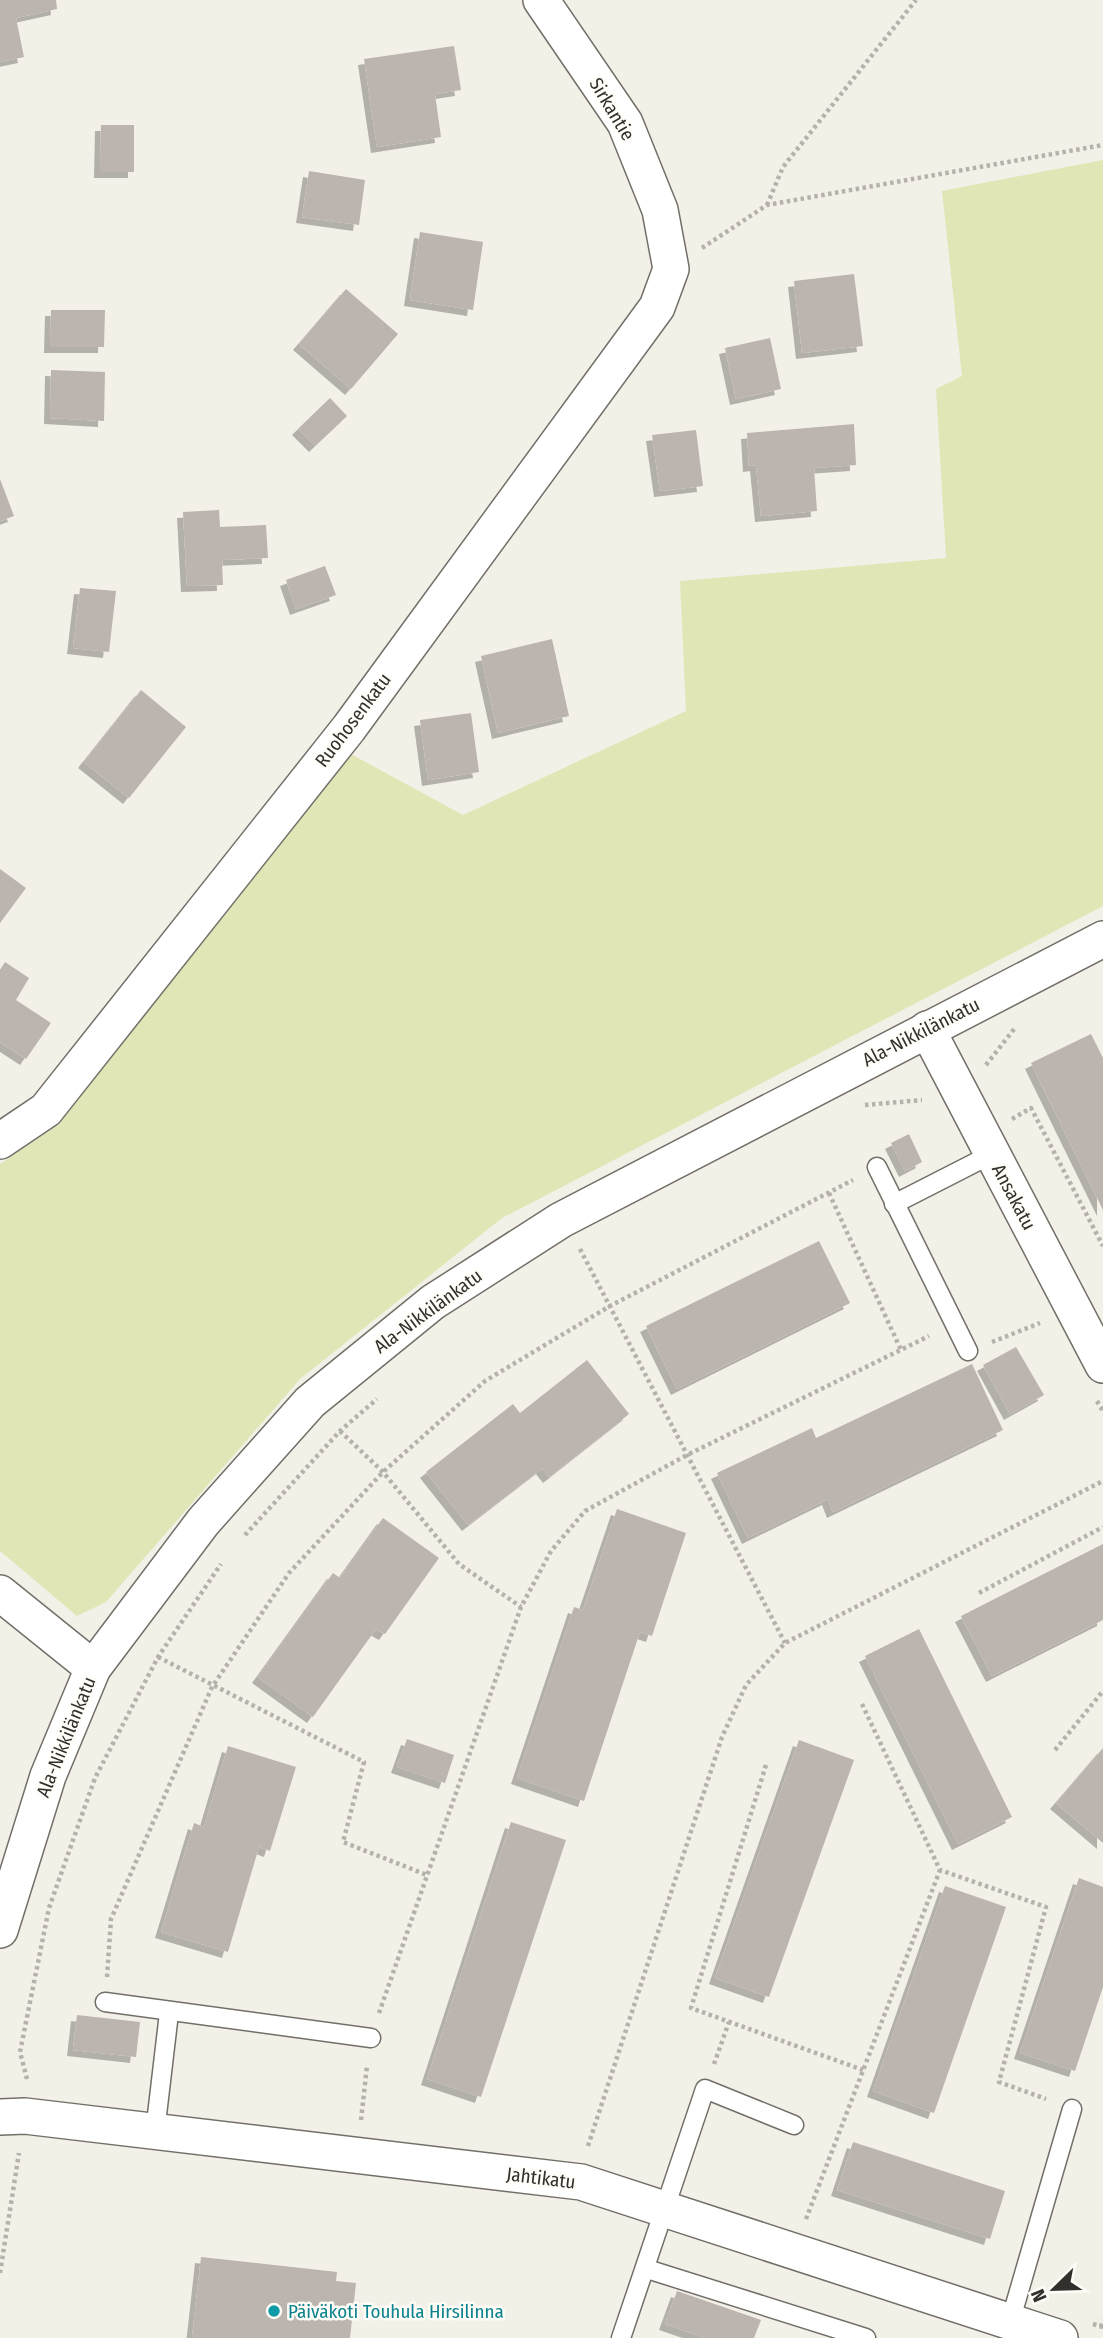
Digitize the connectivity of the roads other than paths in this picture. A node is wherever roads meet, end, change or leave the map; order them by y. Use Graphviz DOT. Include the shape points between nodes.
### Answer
graph roads {
  1 [pos="541,0"];
  2 [pos="671,269"];
  3 [pos="1103,939"];
  4 [pos="927,1028"];
  5 [pos="0,1142"];
  6 [pos="987,1145"];
  7 [pos="877,1167"];
  8 [pos="894,1204"];
  9 [pos="968,1351"];
  10 [pos="1100,1355"];
  11 [pos="0,1593"];
  12 [pos="93,1668"];
  13 [pos="0,1930"];
  14 [pos="105,2002"];
  15 [pos="169,2013"];
  16 [pos="371,2038"];
  17 [pos="1072,2109"];
  18 [pos="13,2117"];
  19 [pos="794,2125"];
  20 [pos="155,2132"];
  21 [pos="663,2209"];
  22 [pos="647,2269"];
  23 [pos="1010,2322"];
  24 [pos="621,2338"];
  25 [pos="866,2338"];
  26 [pos="1060,2338"];
  1 -- 2 [label="street, Sirkantie" via="625,123 660,210"];
  2 -- 5 [label="street, Ruohosenkatu" via="657,307 349,728 46,1110"];
  3 -- 4 [label="street, Ala-Nikkilänkatu"];
  4 -- 6 [label="street, Ansakatu"];
  4 -- 12 [label="street, Ala-Nikkilänkatu" via="561,1220 433,1302 310,1402 203,1522"];
  6 -- 8 [label="lane"];
  6 -- 10 [label="street, Ansakatu"];
  7 -- 8 [label="lane"];
  8 -- 9 [label="lane"];
  11 -- 12 [label="street"];
  12 -- 13 [label="street, Ala-Nikkilänkatu" via="48,1776"];
  14 -- 15 [label="lane"];
  15 -- 16 [label="lane"];
  15 -- 20 [label="lane"];
  17 -- 23 [label="lane"];
  18 -- 20 [label="street, Jahtikatu"];
  19 -- 21 [label="lane" via="705,2089"];
  20 -- 21 [label="street, Jahtikatu" via="581,2182"];
  21 -- 22 [label="lane"];
  21 -- 23 [label="street, Jahtikatu"];
  22 -- 24 [label="lane"];
  22 -- 25 [label="lane"];
  23 -- 26 [label="street, Jahtikatu"];
}
